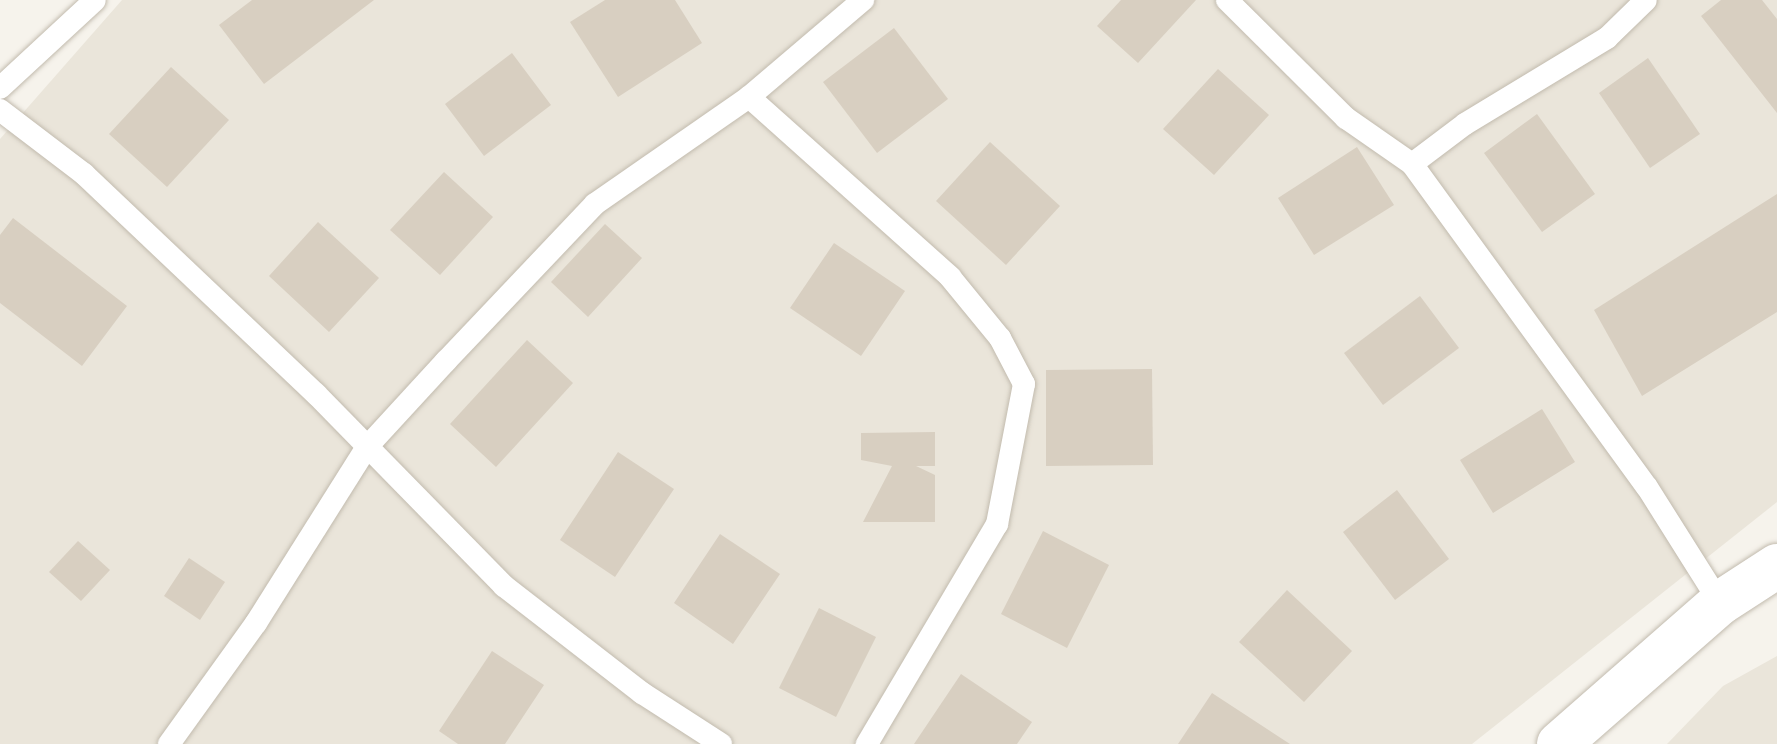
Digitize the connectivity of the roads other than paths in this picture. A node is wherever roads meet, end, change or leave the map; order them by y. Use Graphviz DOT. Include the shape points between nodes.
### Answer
graph roads {
  1 [pos="95,0"];
  2 [pos="863,0"];
  3 [pos="1227,0"];
  4 [pos="1646,0"];
  5 [pos="0,88"];
  6 [pos="749,97"];
  7 [pos="0,110"];
  8 [pos="1412,164"];
  9 [pos="366,448"];
  10 [pos="1777,566"];
  11 [pos="1720,603"];
  12 [pos="169,744"];
  13 [pos="721,744"];
  14 [pos="867,744"];
  15 [pos="1559,744"];
  1 -- 5 [label="lane"];
  2 -- 6 [label="lane"];
  3 -- 8 [label="lane" via="1346,118"];
  4 -- 8 [label="lane" via="1607,38 1465,124"];
  6 -- 9 [label="lane" via="595,204"];
  6 -- 14 [label="lane" via="950,277 1000,338 1024,384 997,524"];
  7 -- 9 [label="lane" via="84,174"];
  8 -- 11 [label="lane" via="1647,487"];
  9 -- 12 [label="lane" via="256,623"];
  9 -- 13 [label="lane" via="504,586 642,693"];
  10 -- 11 [label="street"];
  11 -- 15 [label="street"];
}
